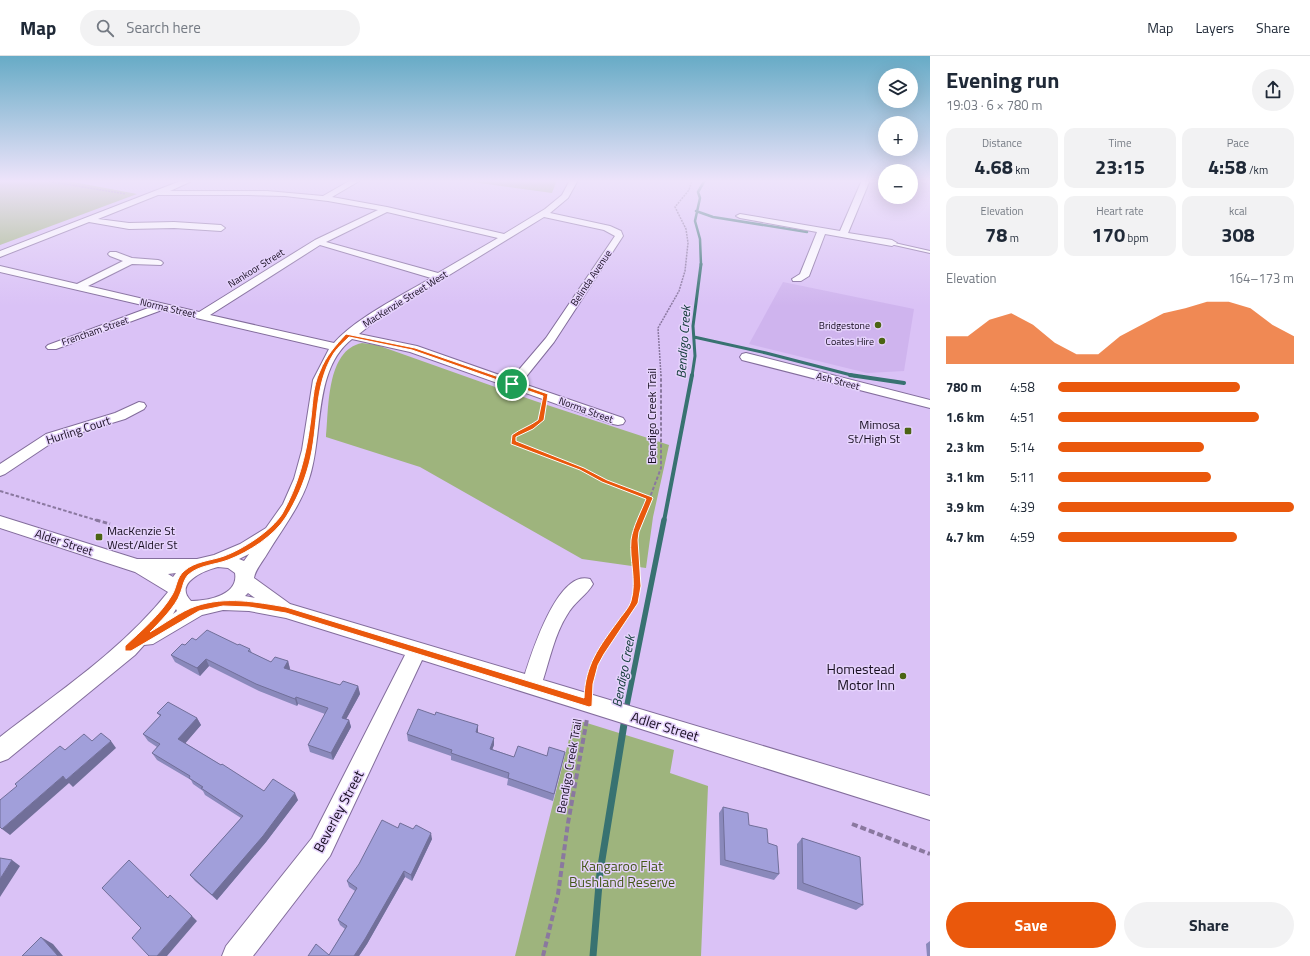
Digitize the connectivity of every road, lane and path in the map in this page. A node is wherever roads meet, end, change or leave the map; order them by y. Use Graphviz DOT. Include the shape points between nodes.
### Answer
graph roads {
  1 [pos="84,222"];
  2 [pos="102,222"];
  3 [pos="360,222"];
  4 [pos="442,222"];
  5 [pos="529,222"];
  6 [pos="579,222"];
  7 [pos="682,222"];
  8 [pos="773,222"];
  9 [pos="848,222"];
  10 [pos="231,225"];
  11 [pos="822,231"];
  12 [pos="843,234"];
  13 [pos="505,237"];
  14 [pos="318,242"];
  15 [pos="892,243"];
  16 [pos="930,252"];
  17 [pos="0,254"];
  18 [pos="113,254"];
  19 [pos="131,261"];
  20 [pos="158,263"];
  21 [pos="0,269"];
  22 [pos="440,277"];
  23 [pos="797,279"];
  24 [pos="79,287"];
  25 [pos="161,306"];
  26 [pos="202,316"];
  27 [pos="348,335"];
  28 [pos="336,346"];
  29 [pos="52,347"];
  30 [pos="746,356"];
  31 [pos="512,384"];
  32 [pos="546,395"];
  33 [pos="930,404"];
  34 [pos="139,406"];
  35 [pos="618,421"];
  36 [pos="0,471"];
  37 [pos="0,491"];
  38 [pos="650,498"];
  39 [pos="0,522"];
  40 [pos="110,524"];
  41 [pos="273,530"];
  42 [pos="218,561"];
  43 [pos="137,566"];
  44 [pos="199,566"];
  45 [pos="245,578"];
  46 [pos="584,584"];
  47 [pos="177,591"];
  48 [pos="223,603"];
  49 [pos="197,609"];
  50 [pos="286,610"];
  51 [pos="128,649"];
  52 [pos="417,651"];
  53 [pos="530,685"];
  54 [pos="595,705"];
  55 [pos="0,751"];
  56 [pos="930,808"];
  57 [pos="852,824"];
  58 [pos="930,854"];
  59 [pos="236,956"];
  60 [pos="543,956"];
  1 -- 17 [label="street"];
  2 -- 10 [label="street" via="129,226 174,225 219,230"];
  3 -- 14 [label="street, Nankoor Street"];
  4 -- 13 [label="street"];
  5 -- 13 [label="street, MacKenzie Street West"];
  6 -- 31 [label="street, Belinda Avenue" via="607,228 619,236 550,340"];
  7 -- 38 [label="path, Bendigo Creek Trail" via="688,238 685,271 679,291 658,328 662,383 662,459"];
  8 -- 11 [label="street"];
  9 -- 12 [label="street"];
  11 -- 12 [label="street"];
  11 -- 23 [label="street" via="804,276"];
  12 -- 15 [label="street"];
  13 -- 22 [label="street, MacKenzie Street West"];
  14 -- 22 [label="street"];
  14 -- 26 [label="street, Nankoor Street"];
  15 -- 16 [label="lane"];
  18 -- 19 [label="street"];
  19 -- 20 [label="street"];
  19 -- 24 [label="street"];
  21 -- 24 [label="street, Norma Street"];
  22 -- 27 [label="street, MacKenzie Street West"];
  24 -- 25 [label="street, Norma Street"];
  25 -- 26 [label="street, Norma Street"];
  25 -- 29 [label="street, Frencham Street"];
  26 -- 28 [label="street, Norma Street"];
  27 -- 28 [label="street, MacKenzie Street West"];
  27 -- 31 [label="street, Norma Street" via="413,349"];
  28 -- 41 [label="street, MacKenzie Street West" via="319,380 302,479 290,506"];
  30 -- 33 [label="street, Ash Street"];
  31 -- 32 [label="street, Norma Street"];
  32 -- 35 [label="street, Norma Street"];
  32 -- 38 [label="path" via="541,420 531,428 519,432 514,436 513,442"];
  34 -- 36 [label="street, Hurling Court" via="120,416 51,436"];
  37 -- 40 [label="path"];
  38 -- 54 [label="path, Bendigo Creek Trail" via="636,532 638,586 635,603 594,665 589,684"];
  39 -- 43 [label="street, Alder Street"];
  41 -- 42 [label="street, MacKenzie Street West" via="246,548"];
  41 -- 45 [label="street, MacKenzie Street West"];
  42 -- 44 [label="street"];
  42 -- 45 [label="street" via="238,564"];
  43 -- 44 [label="street, Alder Street"];
  43 -- 47 [label="street" via="163,579"];
  44 -- 47 [label="street" via="186,573"];
  45 -- 48 [label="street" via="237,593"];
  45 -- 50 [label="street, Adler Street"];
  46 -- 53 [label="street" via="562,607"];
  47 -- 49 [label="street" via="178,598 183,604"];
  47 -- 51 [label="street" via="152,625"];
  48 -- 49 [label="street"];
  48 -- 50 [label="street, Adler Street"];
  49 -- 51 [label="street"];
  50 -- 52 [label="street, Adler Street"];
  51 -- 55 [label="street"];
  52 -- 53 [label="street, Adler Street"];
  52 -- 59 [label="street, Beverley Street" via="321,847"];
  53 -- 54 [label="street, Adler Street"];
  54 -- 56 [label="street, Adler Street"];
  54 -- 60 [label="path, Bendigo Creek Trail" via="568,823 558,894"];
  57 -- 58 [label="path"];
}
